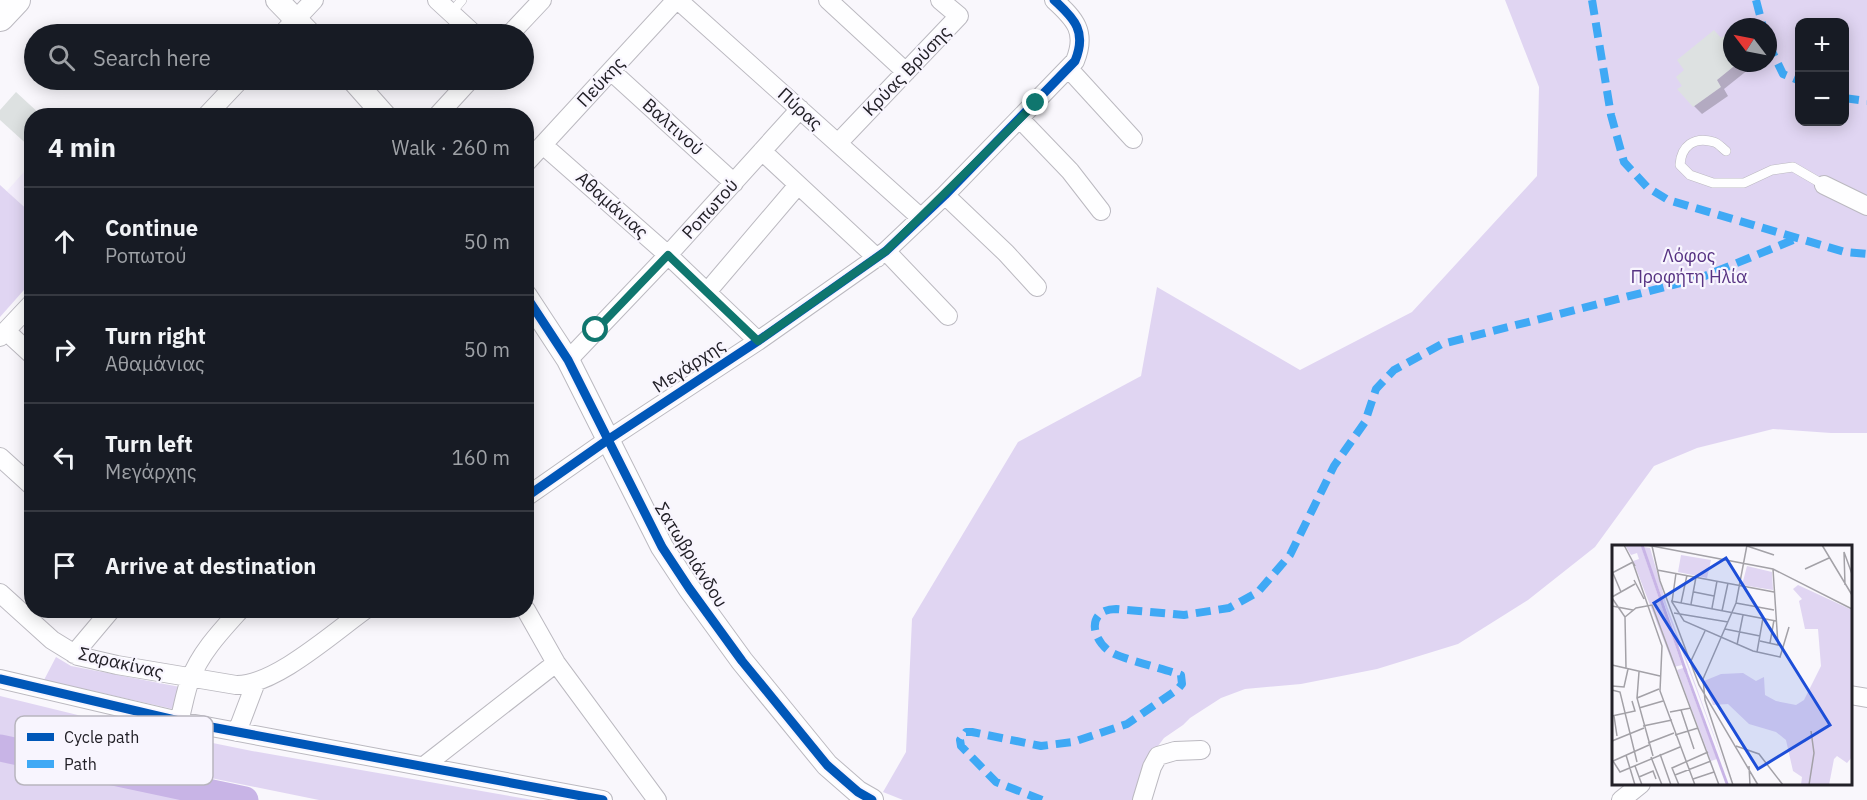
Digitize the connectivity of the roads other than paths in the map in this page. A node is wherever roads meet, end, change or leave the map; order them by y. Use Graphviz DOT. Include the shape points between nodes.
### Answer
graph roads {
  1 [pos="16,0"];
  2 [pos="277,0"];
  3 [pos="314,0"];
  4 [pos="542,0"];
  5 [pos="677,0"];
  6 [pos="828,0"];
  7 [pos="940,0"];
  8 [pos="1054,0"];
  9 [pos="450,4"];
  10 [pos="0,17"];
  11 [pos="293,24"];
  12 [pos="299,24"];
  13 [pos="466,24"];
  14 [pos="519,24"];
  15 [pos="1069,69"];
  16 [pos="611,71"];
  17 [pos="906,72"];
  18 [pos="231,90"];
  19 [pos="362,90"];
  20 [pos="461,90"];
  21 [pos="216,108"];
  22 [pos="378,108"];
  23 [pos="444,108"];
  24 [pos="800,109"];
  25 [pos="1020,119"];
  26 [pos="1133,139"];
  27 [pos="838,144"];
  28 [pos="543,145"];
  29 [pos="762,151"];
  30 [pos="1726,151"];
  31 [pos="534,155"];
  32 [pos="734,183"];
  33 [pos="798,185"];
  34 [pos="1824,185"];
  35 [pos="945,195"];
  36 [pos="1867,206"];
  37 [pos="1101,212"];
  38 [pos="921,218"];
  39 [pos="668,255"];
  40 [pos="882,255"];
  41 [pos="1037,287"];
  42 [pos="707,292"];
  43 [pos="534,310"];
  44 [pos="24,312"];
  45 [pos="948,316"];
  46 [pos="3,334"];
  47 [pos="758,341"];
  48 [pos="24,349"];
  49 [pos="568,360"];
  50 [pos="609,439"];
  51 [pos="0,457"];
  52 [pos="24,479"];
  53 [pos="534,491"];
  54 [pos="0,593"];
  55 [pos="24,615"];
  56 [pos="28,618"];
  57 [pos="104,618"];
  58 [pos="233,618"];
  59 [pos="354,618"];
  60 [pos="530,618"];
  61 [pos="74,654"];
  62 [pos="555,663"];
  63 [pos="191,678"];
  64 [pos="0,679"];
  65 [pos="256,682"];
  66 [pos="1852,695"];
  67 [pos="1867,698"];
  68 [pos="158,716"];
  69 [pos="180,716"];
  70 [pos="213,727"];
  71 [pos="237,732"];
  72 [pos="1201,750"];
  73 [pos="424,766"];
  74 [pos="1639,785"];
  75 [pos="603,800"];
  76 [pos="657,800"];
  77 [pos="872,800"];
  78 [pos="1142,800"];
  79 [pos="1621,800"];
  1 -- 10 [label="main road"];
  2 -- 11 [label="street"];
  3 -- 12 [label="street"];
  4 -- 14 [label="street"];
  5 -- 16 [label="street, Πεύκης"];
  5 -- 24 [label="street, Πύρας"];
  6 -- 17 [label="street"];
  7 -- 17 [label="street, Κρύας Βρύσης" via="959,16"];
  8 -- 15 [label="street, Μεγάρχης" via="1080,33 1080,49"];
  9 -- 13 [label="street"];
  15 -- 25 [label="street, Μεγάρχης"];
  15 -- 26 [label="street"];
  16 -- 28 [label="street, Πεύκης"];
  16 -- 32 [label="street, Βαλτινού"];
  17 -- 27 [label="street, Κρύας Βρύσης"];
  18 -- 21 [label="street"];
  19 -- 22 [label="street"];
  20 -- 23 [label="street"];
  24 -- 27 [label="street, Πύρας"];
  24 -- 29 [label="street, Ροπωτού"];
  25 -- 35 [label="street, Μεγάρχης"];
  25 -- 37 [label="street" via="1070,171"];
  27 -- 38 [label="street, Πύρας"];
  28 -- 31 [label="street, Πεύκης"];
  28 -- 39 [label="street, Αθαμάνιας"];
  29 -- 32 [label="street, Ροπωτού"];
  29 -- 33 [label="street"];
  30 -- 34 [label="lane" via="1715,142 1688,144 1681,153 1680,165 1690,175 1713,183 1744,183 1772,170 1793,167"];
  32 -- 39 [label="street, Ροπωτού"];
  33 -- 40 [label="street"];
  33 -- 42 [label="street"];
  34 -- 36 [label="street"];
  35 -- 38 [label="street, Μεγάρχης"];
  35 -- 41 [label="street"];
  38 -- 40 [label="street, Μεγάρχης"];
  39 -- 42 [label="street, Αθαμάνιας"];
  39 -- 49 [label="street, Ροπωτού"];
  40 -- 45 [label="street"];
  40 -- 47 [label="street, Μεγάρχης"];
  42 -- 47 [label="street, Αθαμάνιας"];
  43 -- 49 [label="street, Σατωβριάνδου"];
  44 -- 46 [label="street"];
  46 -- 48 [label="street"];
  47 -- 50 [label="street, Μεγάρχης"];
  49 -- 50 [label="street, Σατωβριάνδου"];
  50 -- 53 [label="street, Μεγάρχης"];
  50 -- 77 [label="street, Σατωβριάνδου" via="662,547 742,661 828,765"];
  51 -- 52 [label="street"];
  54 -- 55 [label="street, Σαρακίνας"];
  56 -- 61 [label="street, Σαρακίνας"];
  57 -- 61 [label="street"];
  58 -- 63 [label="street"];
  59 -- 65 [label="street"];
  60 -- 62 [label="street"];
  61 -- 63 [label="street, Σαρακίνας"];
  62 -- 73 [label="street"];
  62 -- 76 [label="street"];
  63 -- 65 [label="street" via="236,685"];
  63 -- 69 [label="street"];
  64 -- 68 [label="street"];
  65 -- 71 [label="street"];
  66 -- 67 [label="street"];
  70 -- 71 [label="street"];
  71 -- 73 [label="street"];
  72 -- 78 [label="street" via="1158,756"];
  73 -- 75 [label="street"];
  74 -- 79 [label="street"];
}
